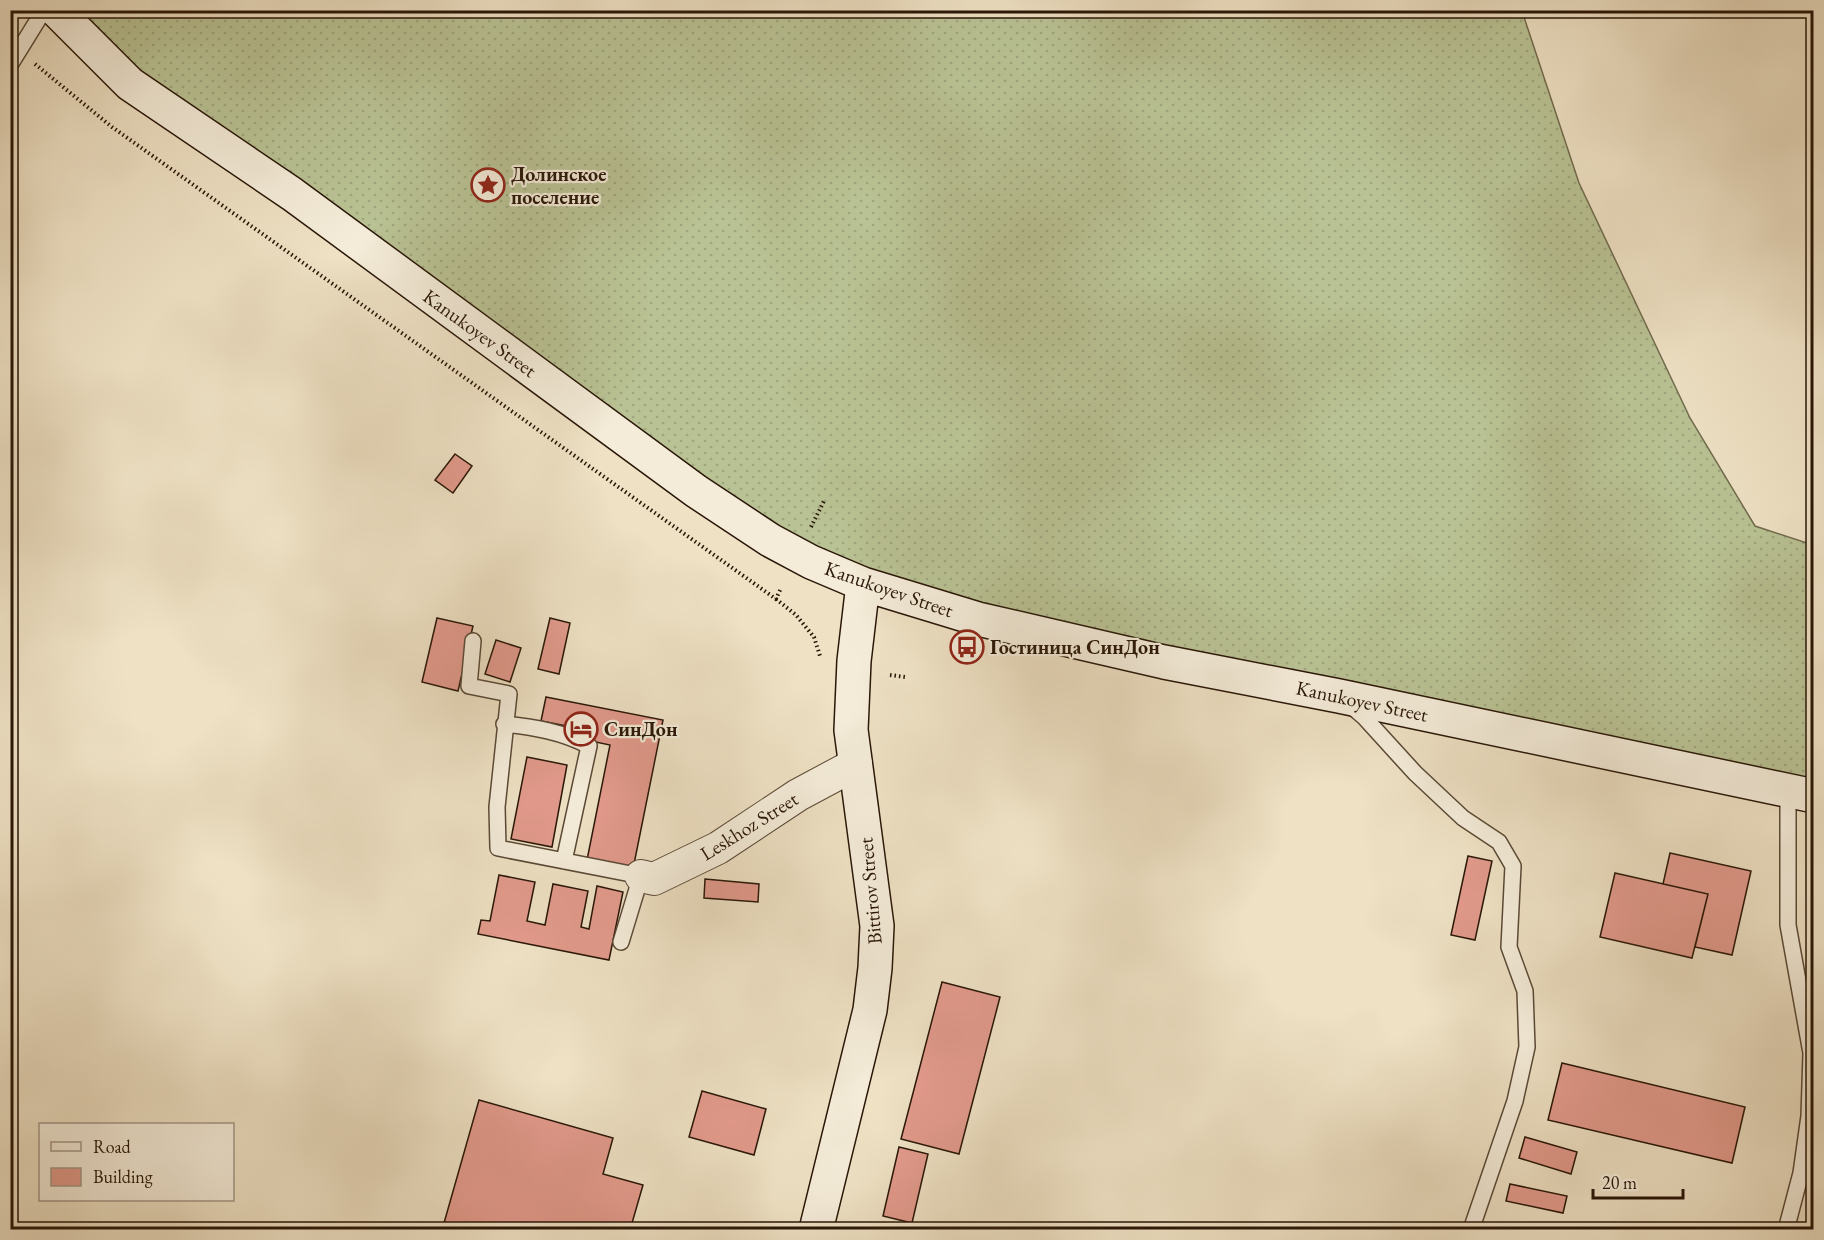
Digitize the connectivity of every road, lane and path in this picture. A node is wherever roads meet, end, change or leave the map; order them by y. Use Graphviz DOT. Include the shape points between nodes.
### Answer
graph roads {
  1 [pos="44,10"];
  2 [pos="56,10"];
  3 [pos="19,50"];
  4 [pos="10,65"];
  5 [pos="824,501"];
  6 [pos="810,527"];
  7 [pos="863,584"];
  8 [pos="781,588"];
  9 [pos="776,598"];
  10 [pos="473,641"];
  11 [pos="826,658"];
  12 [pos="890,675"];
  13 [pos="905,676"];
  14 [pos="1339,696"];
  15 [pos="504,724"];
  16 [pos="856,764"];
  17 [pos="1801,793"];
  18 [pos="564,861"];
  19 [pos="641,876"];
  20 [pos="621,942"];
  21 [pos="816,1230"];
  22 [pos="1472,1230"];
  23 [pos="1786,1230"];
  1 -- 3 [label="lane"];
  2 -- 7 [label="street, Kanukoyev Street" via="130,84 292,194 696,490 770,540"];
  3 -- 4 [label="lane"];
  3 -- 9 [label="path" via="112,127"];
  5 -- 6 [label="path"];
  7 -- 14 [label="street, Kanukoyev Street" via="978,619 1164,662"];
  7 -- 16 [label="street, Bittirov Street" via="852,693 851,730"];
  8 -- 9 [label="path"];
  9 -- 11 [label="path" via="796,615 814,637 820,656"];
  10 -- 15 [label="lane" via="469,686 509,694"];
  12 -- 13 [label="path"];
  14 -- 17 [label="street, Kanukoyev Street"];
  14 -- 22 [label="lane" via="1365,717 1415,773 1463,818 1499,842 1513,866 1509,947 1525,991 1527,1047 1515,1101"];
  15 -- 18 [label="lane" via="498,848"];
  15 -- 18 [label="lane" via="573,737 589,746"];
  16 -- 19 [label="street, Leskhoz Street" via="798,795 718,848 654,879"];
  16 -- 21 [label="street, Bittirov Street" via="877,926 875,968 870,1010"];
  17 -- 23 [label="lane" via="1788,925 1811,1053 1809,1116 1801,1173"];
  18 -- 19 [label="lane"];
  19 -- 20 [label="lane"];
}
